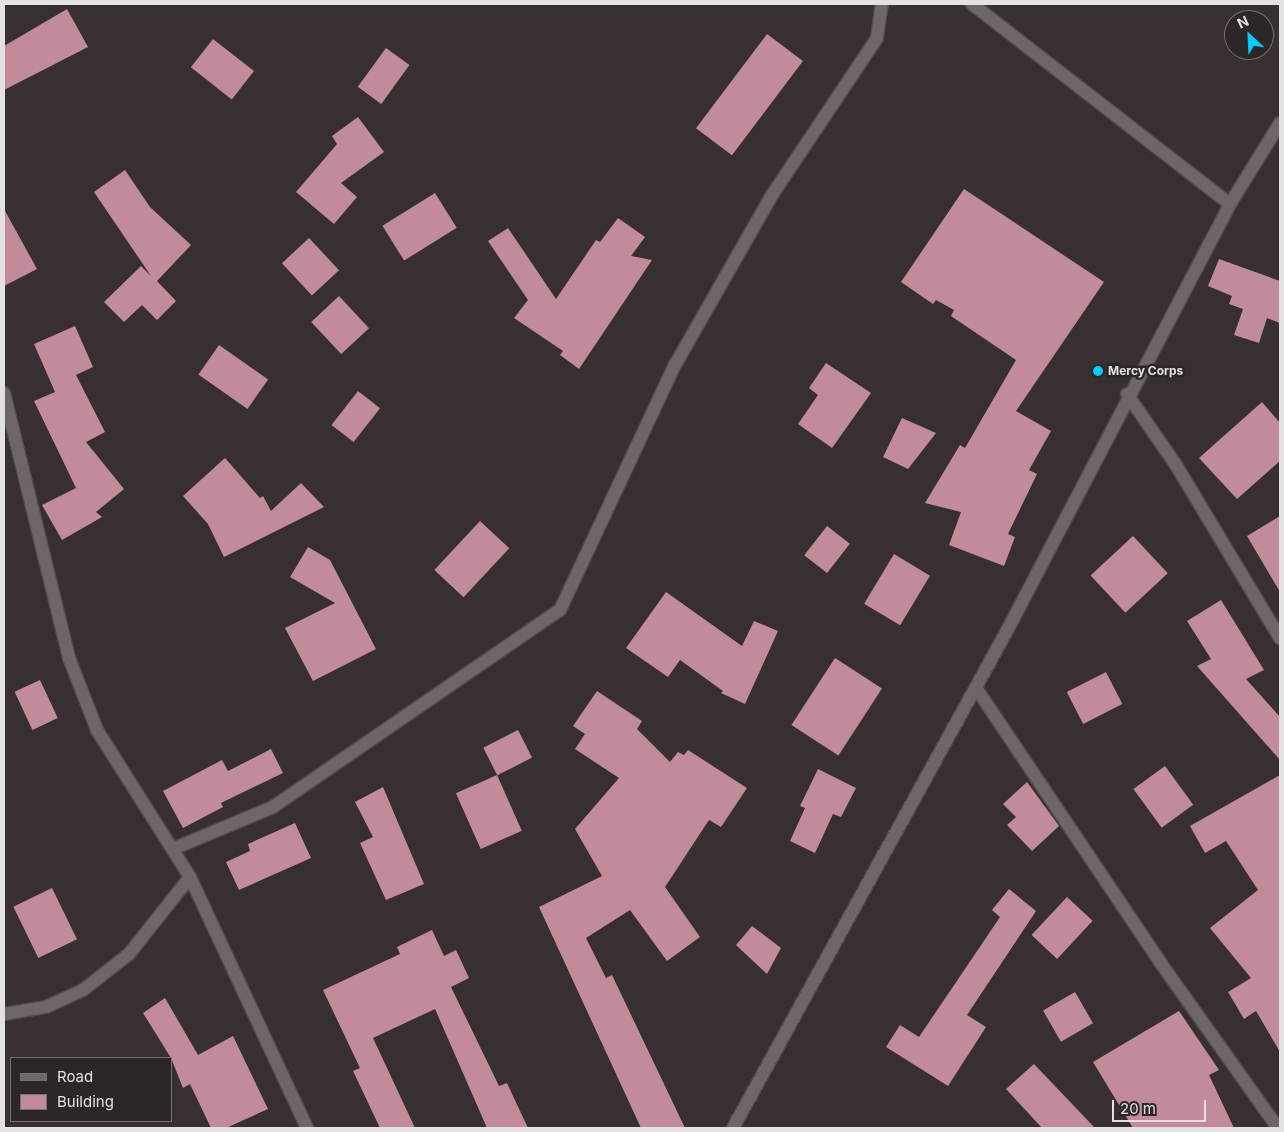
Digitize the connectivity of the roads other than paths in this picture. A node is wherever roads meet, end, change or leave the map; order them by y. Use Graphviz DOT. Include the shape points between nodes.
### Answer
graph roads {
  1 [pos="882,4"];
  2 [pos="972,4"];
  3 [pos="1280,123"];
  4 [pos="1230,204"];
  5 [pos="4,393"];
  6 [pos="1127,394"];
  7 [pos="1280,638"];
  8 [pos="976,688"];
  9 [pos="175,848"];
  10 [pos="190,877"];
  11 [pos="4,1014"];
  12 [pos="307,1128"];
  13 [pos="734,1128"];
  14 [pos="1278,1128"];
  1 -- 9 [label="street" via="877,38 772,195 675,365 560,610 273,807"];
  2 -- 4 [label="street"];
  3 -- 4 [label="street"];
  4 -- 6 [label="street"];
  5 -- 9 [label="street" via="69,658 97,730"];
  6 -- 7 [label="street" via="1176,464"];
  6 -- 8 [label="street"];
  8 -- 13 [label="street"];
  8 -- 14 [label="street" via="1160,962"];
  9 -- 10 [label="street"];
  10 -- 11 [label="street" via="128,954 83,990 46,1007"];
  10 -- 12 [label="street"];
}
